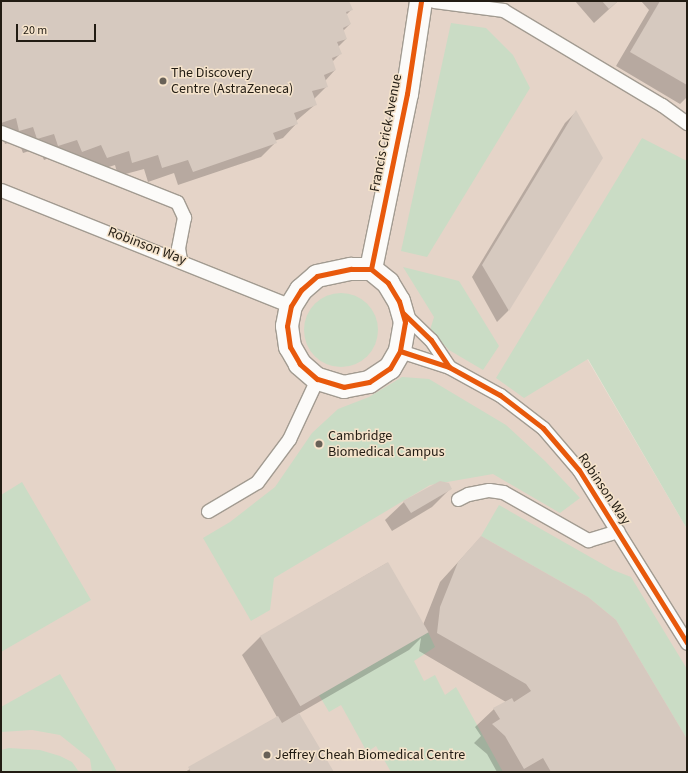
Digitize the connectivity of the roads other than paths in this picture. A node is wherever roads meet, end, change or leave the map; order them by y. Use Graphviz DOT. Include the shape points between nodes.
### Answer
graph roads {
  1 [pos="421,1"];
  2 [pos="434,1"];
  3 [pos="687,123"];
  4 [pos="1,132"];
  5 [pos="1,190"];
  6 [pos="180,259"];
  7 [pos="371,269"];
  8 [pos="291,306"];
  9 [pos="403,313"];
  10 [pos="400,351"];
  11 [pos="449,367"];
  12 [pos="317,379"];
  13 [pos="458,499"];
  14 [pos="208,511"];
  15 [pos="618,531"];
  16 [pos="687,643"];
  1 -- 7 [label="street, Francis Crick Avenue" via="406,101"];
  2 -- 3 [label="lane" via="503,10 662,105"];
  4 -- 6 [label="lane" via="177,202 184,217 178,248"];
  5 -- 6 [label="lane, Robinson Way"];
  6 -- 8 [label="lane, Robinson Way"];
  7 -- 8 [label="street" via="351,269 317,276 300,290"];
  7 -- 9 [label="street" via="388,284"];
  8 -- 12 [label="street" via="287,326 290,347 300,364"];
  9 -- 10 [label="street" via="405,322"];
  9 -- 11 [label="lane, Robinson Way" via="431,340"];
  10 -- 11 [label="lane, Robinson Way"];
  10 -- 12 [label="street" via="390,368 369,382 344,386"];
  11 -- 15 [label="lane, Robinson Way" via="500,395 542,428 579,470"];
  12 -- 14 [label="lane" via="289,439 257,482"];
  13 -- 15 [label="lane" via="488,490 503,492 588,540"];
  15 -- 16 [label="lane, Robinson Way"];
}
